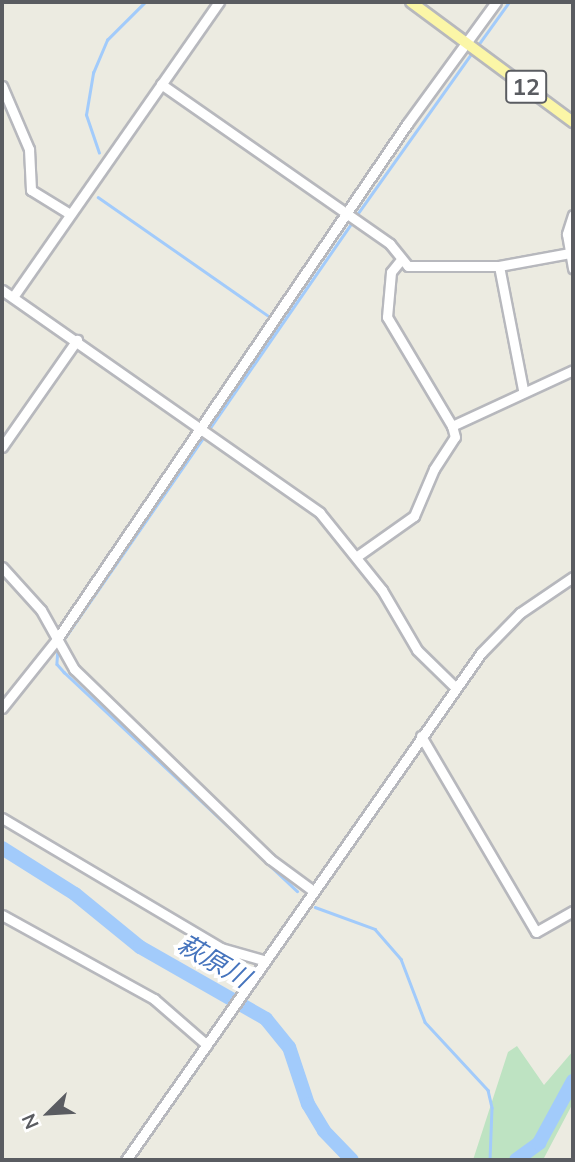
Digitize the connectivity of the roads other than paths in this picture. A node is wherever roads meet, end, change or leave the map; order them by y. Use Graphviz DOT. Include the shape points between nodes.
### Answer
graph roads {
  1 [pos="219,2"];
  2 [pos="413,2"];
  3 [pos="496,2"];
  4 [pos="468,43"];
  5 [pos="161,84"];
  6 [pos="2,86"];
  7 [pos="573,122"];
  8 [pos="70,214"];
  9 [pos="349,214"];
  10 [pos="573,215"];
  11 [pos="570,253"];
  12 [pos="400,261"];
  13 [pos="499,266"];
  14 [pos="573,268"];
  15 [pos="2,290"];
  16 [pos="13,297"];
  17 [pos="77,340"];
  18 [pos="573,370"];
  19 [pos="523,390"];
  20 [pos="452,426"];
  21 [pos="201,428"];
  22 [pos="2,447"];
  23 [pos="356,556"];
  24 [pos="2,567"];
  25 [pos="573,578"];
  26 [pos="57,639"];
  27 [pos="456,688"];
  28 [pos="2,708"];
  29 [pos="421,736"];
  30 [pos="2,818"];
  31 [pos="312,891"];
  32 [pos="573,911"];
  33 [pos="2,915"];
  34 [pos="263,960"];
  35 [pos="209,1041"];
  36 [pos="127,1160"];
  1 -- 5 [label="street"];
  2 -- 4 [label="main road, 12"];
  3 -- 4 [label="street"];
  4 -- 7 [label="main road, 12"];
  4 -- 9 [label="street" via="407,124"];
  5 -- 8 [label="street"];
  5 -- 9 [label="street"];
  6 -- 8 [label="street" via="29,149 31,190"];
  8 -- 16 [label="street"];
  9 -- 12 [label="street" via="390,244"];
  9 -- 21 [label="street"];
  10 -- 11 [label="street" via="567,234"];
  11 -- 13 [label="street"];
  11 -- 14 [label="street"];
  12 -- 13 [label="street" via="408,267"];
  12 -- 20 [label="street" via="391,272 387,317"];
  13 -- 19 [label="street"];
  15 -- 16 [label="street"];
  16 -- 17 [label="street"];
  17 -- 21 [label="street"];
  17 -- 22 [label="street"];
  18 -- 19 [label="street"];
  19 -- 20 [label="street"];
  20 -- 23 [label="street" via="455,437 434,469 414,516"];
  21 -- 23 [label="street" via="320,513"];
  21 -- 26 [label="street"];
  23 -- 27 [label="street" via="382,590 407,637"];
  24 -- 26 [label="street" via="41,610"];
  25 -- 27 [label="street" via="520,613"];
  26 -- 28 [label="street"];
  26 -- 31 [label="street" via="84,680 270,859"];
  27 -- 29 [label="street"];
  29 -- 31 [label="street"];
  29 -- 32 [label="street" via="536,932"];
  30 -- 34 [label="street" via="221,948"];
  31 -- 34 [label="street"];
  33 -- 35 [label="street" via="154,999"];
  34 -- 35 [label="street"];
  35 -- 36 [label="street"];
}
